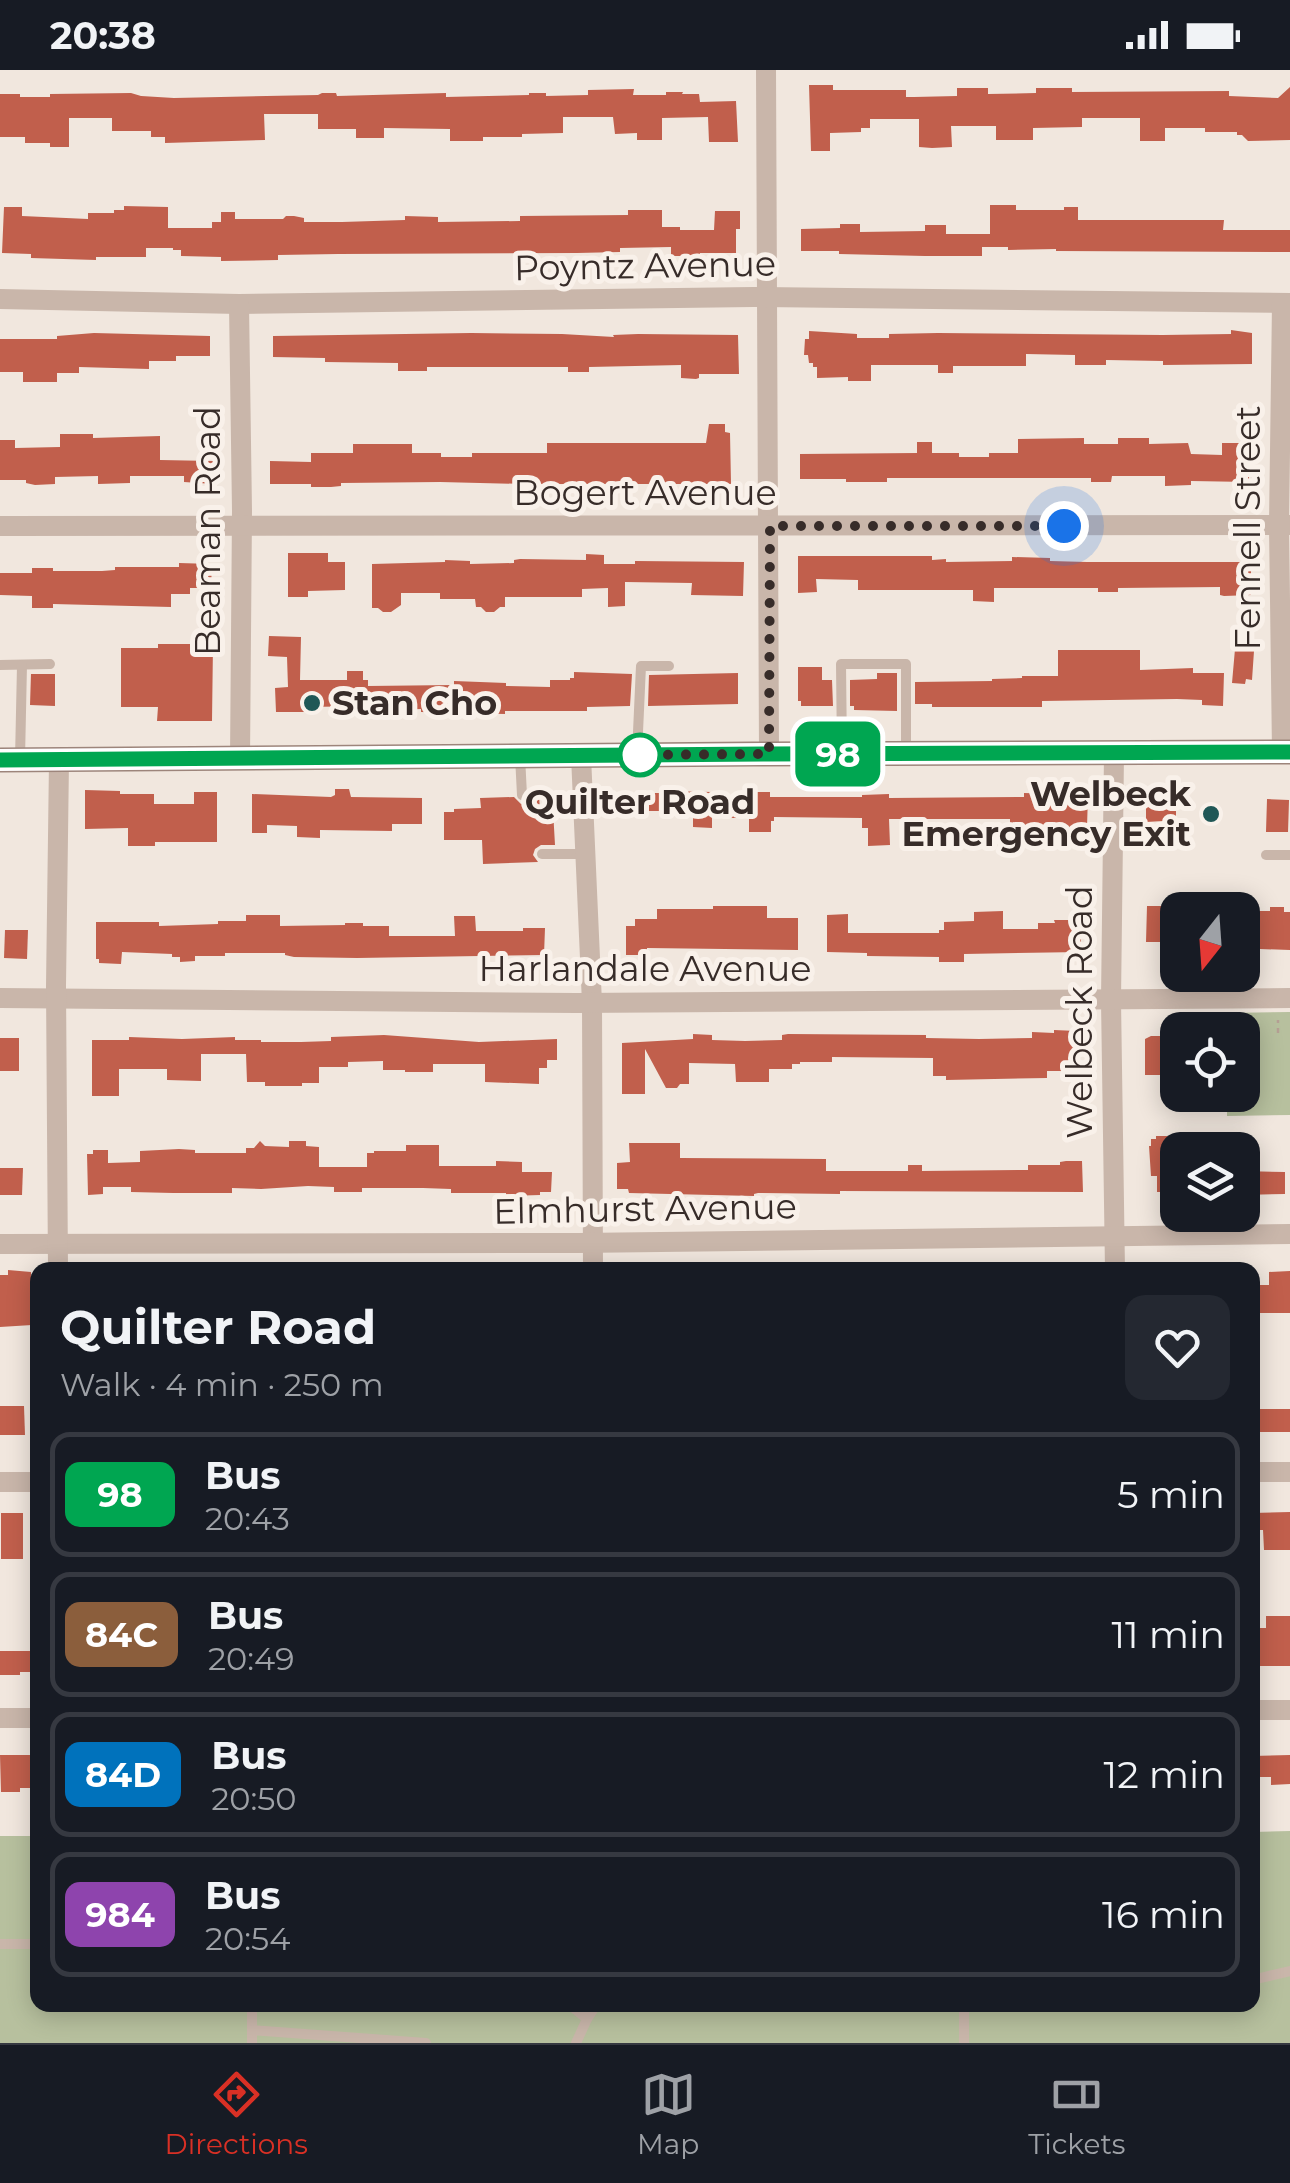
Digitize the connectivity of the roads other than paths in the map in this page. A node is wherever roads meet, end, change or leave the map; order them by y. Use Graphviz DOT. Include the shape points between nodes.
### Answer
graph roads {
  1 [pos="766,70"];
  2 [pos="767,298"];
  3 [pos="0,299"];
  4 [pos="1286,303"];
  5 [pos="239,304"];
  6 [pos="1284,525"];
  7 [pos="0,526"];
  8 [pos="241,526"];
  9 [pos="770,526"];
  10 [pos="22,664"];
  11 [pos="50,664"];
  12 [pos="0,665"];
  13 [pos="669,666"];
  14 [pos="1286,752"];
  15 [pos="769,754"];
  16 [pos="842,754"];
  17 [pos="906,754"];
  18 [pos="1114,754"];
  19 [pos="636,755"];
  20 [pos="520,756"];
  21 [pos="581,756"];
  22 [pos="240,759"];
  23 [pos="10,760"];
  24 [pos="59,761"];
  25 [pos="522,795"];
  26 [pos="542,854"];
  27 [pos="585,854"];
  28 [pos="1266,854"];
  29 [pos="1290,855"];
  30 [pos="56,997"];
  31 [pos="0,998"];
  32 [pos="1290,998"];
  33 [pos="1110,1000"];
  34 [pos="592,1003"];
  35 [pos="1116,1234"];
  36 [pos="1290,1234"];
  37 [pos="593,1242"];
  38 [pos="0,1244"];
  39 [pos="58,1245"];
  40 [pos="58,1262"];
  41 [pos="593,1262"];
  42 [pos="1115,1262"];
  43 [pos="1260,1472"];
  44 [pos="1290,1472"];
  45 [pos="0,1482"];
  46 [pos="30,1482"];
  47 [pos="1260,1710"];
  48 [pos="1290,1710"];
  49 [pos="0,1718"];
  50 [pos="30,1718"];
  51 [pos="0,1944"];
  52 [pos="30,1944"];
  53 [pos="1290,1972"];
  54 [pos="1260,1978"];
  55 [pos="252,2012"];
  56 [pos="579,2012"];
  57 [pos="591,2012"];
  58 [pos="964,2012"];
  59 [pos="586,2018"];
  60 [pos="252,2030"];
  61 [pos="369,2041"];
  62 [pos="252,2043"];
  63 [pos="426,2043"];
  64 [pos="576,2043"];
  65 [pos="964,2043"];
  1 -- 2 [label="street"];
  2 -- 4 [label="street, Poyntz Avenue"];
  2 -- 5 [label="street, Poyntz Avenue"];
  2 -- 9 [label="street"];
  3 -- 5 [label="street, Poyntz Avenue"];
  4 -- 6 [label="street, Fennell Street"];
  5 -- 8 [label="street, Beaman Road"];
  6 -- 9 [label="street, Bogert Avenue"];
  6 -- 14 [label="street, Fennell Street"];
  7 -- 8 [label="street, Bogert Avenue"];
  8 -- 9 [label="street, Bogert Avenue"];
  8 -- 22 [label="street, Beaman Road"];
  9 -- 15 [label="street"];
  10 -- 11 [label="lane"];
  10 -- 12 [label="lane"];
  10 -- 23 [label="lane"];
  13 -- 19 [label="lane" via="641,666"];
  14 -- 18 [label="main road"];
  15 -- 16 [label="main road"];
  15 -- 19 [label="main road"];
  16 -- 17 [label="main road"];
  16 -- 17 [label="lane" via="842,664 906,664"];
  17 -- 18 [label="main road"];
  18 -- 33 [label="street, Welbeck Road"];
  19 -- 21 [label="main road"];
  20 -- 21 [label="main road"];
  20 -- 22 [label="main road"];
  20 -- 25 [label="lane"];
  21 -- 27 [label="street"];
  22 -- 24 [label="main road"];
  23 -- 24 [label="main road"];
  24 -- 30 [label="street"];
  26 -- 27 [label="lane"];
  27 -- 34 [label="street"];
  28 -- 29 [label="lane"];
  30 -- 31 [label="street, Harlandale Avenue"];
  30 -- 34 [label="street, Harlandale Avenue"];
  30 -- 39 [label="street"];
  32 -- 33 [label="street, Harlandale Avenue"];
  33 -- 34 [label="street, Harlandale Avenue"];
  33 -- 35 [label="street, Welbeck Road"];
  34 -- 37 [label="street"];
  35 -- 36 [label="street, Elmhurst Avenue"];
  35 -- 37 [label="street, Elmhurst Avenue"];
  35 -- 42 [label="street, Welbeck Road"];
  37 -- 39 [label="street, Elmhurst Avenue"];
  37 -- 41 [label="street"];
  38 -- 39 [label="street, Elmhurst Avenue"];
  39 -- 40 [label="street"];
  43 -- 44 [label="street"];
  45 -- 46 [label="street"];
  47 -- 48 [label="street"];
  49 -- 50 [label="street"];
  51 -- 52 [label="lane"];
  53 -- 54 [label="lane"];
  55 -- 60 [label="lane"];
  56 -- 59 [label="lane"];
  57 -- 59 [label="lane"];
  58 -- 65 [label="lane"];
  59 -- 64 [label="lane"];
  60 -- 61 [label="lane"];
  60 -- 62 [label="lane"];
  61 -- 63 [label="lane"];
}
